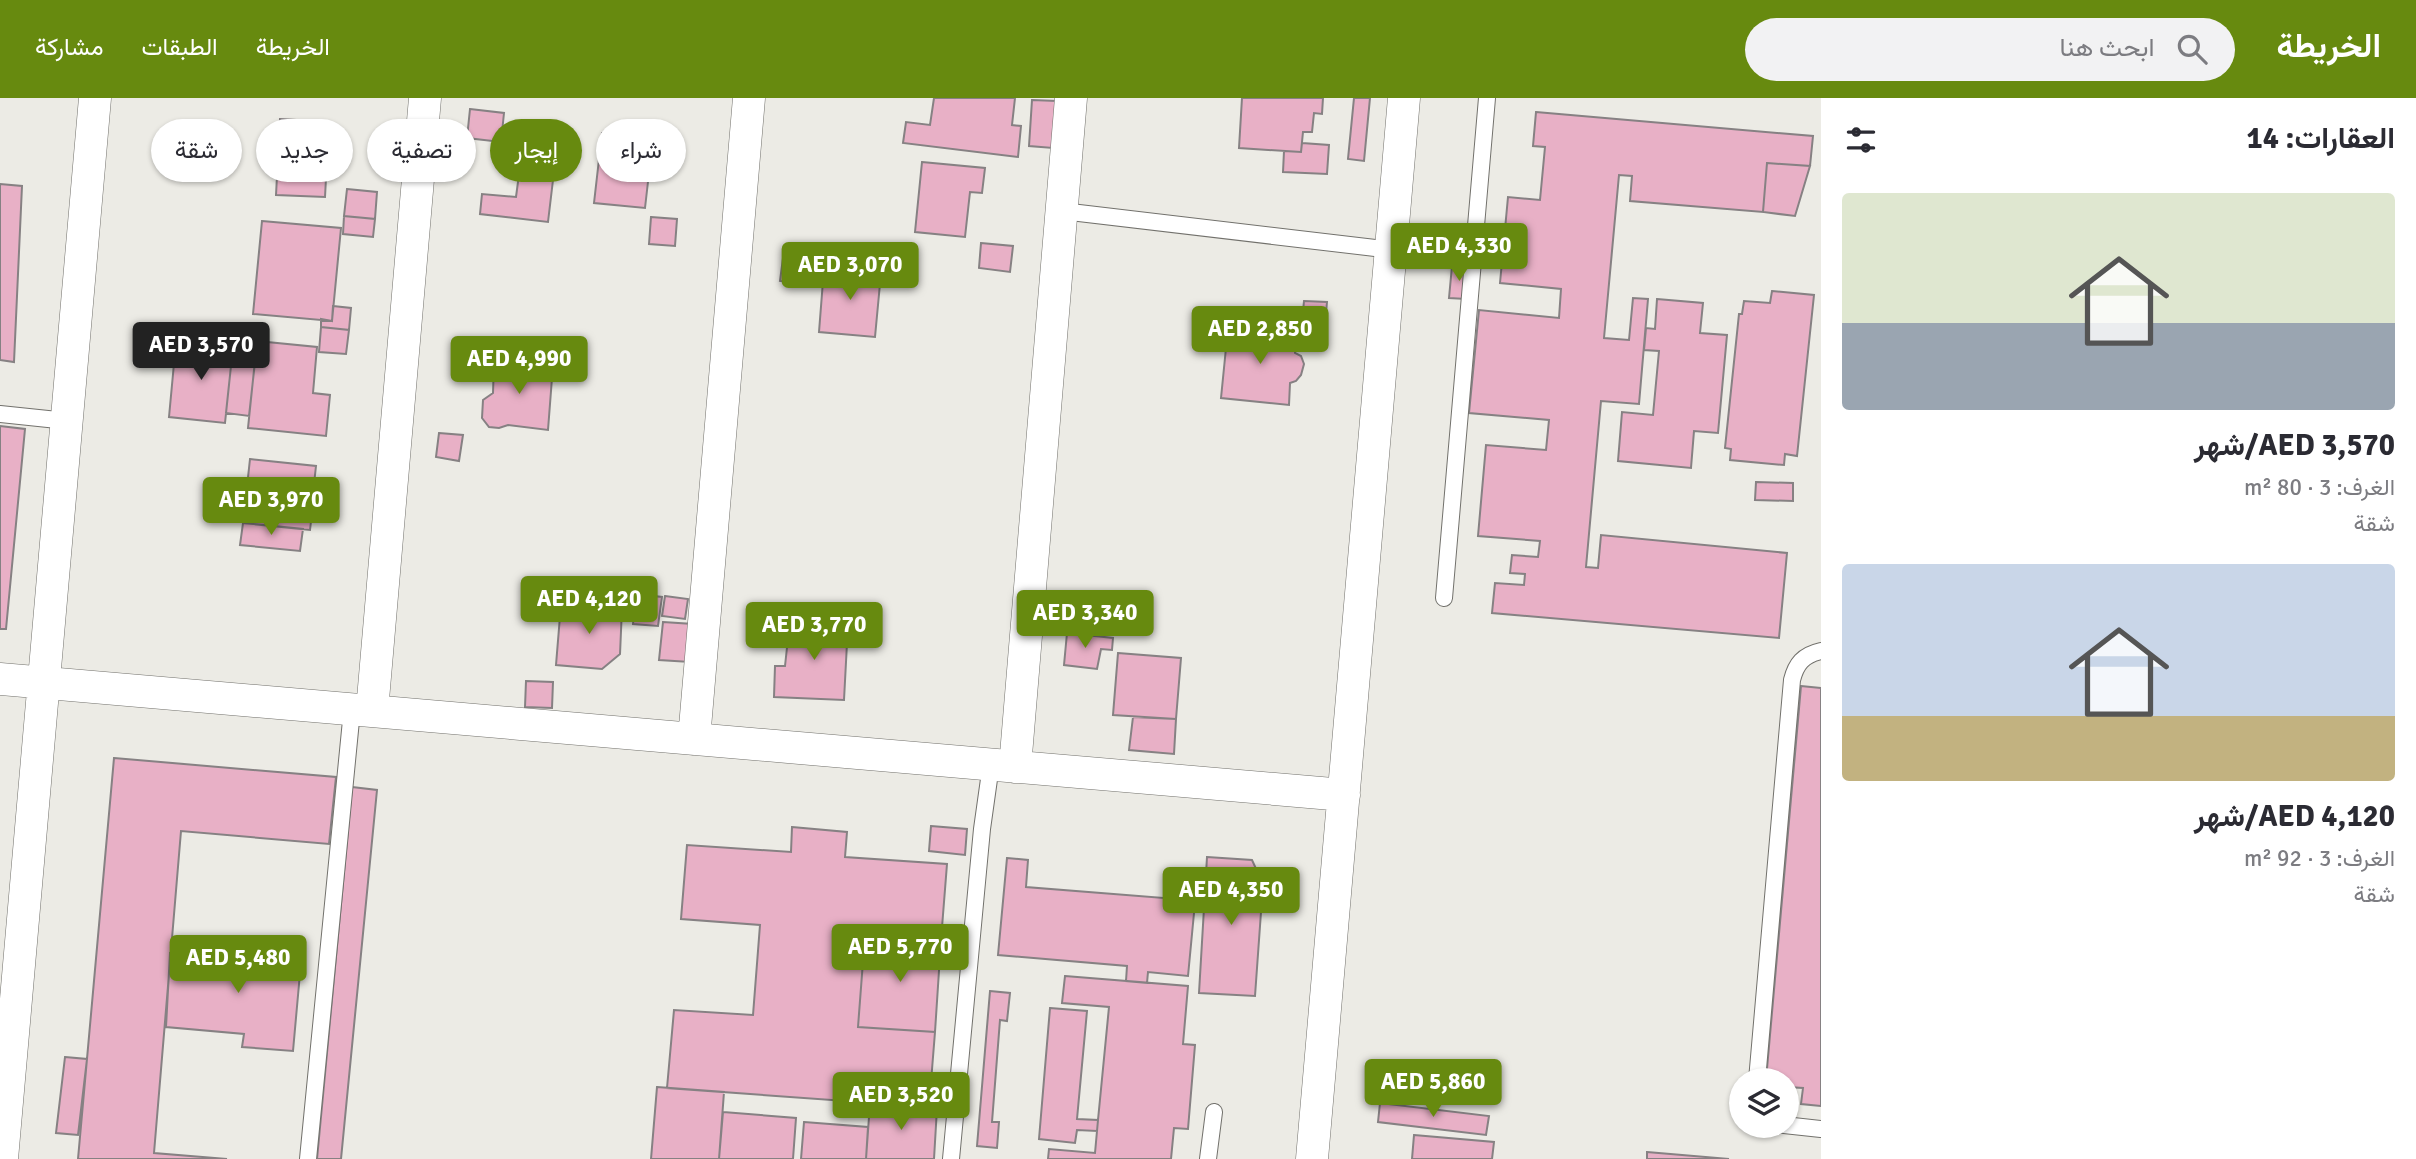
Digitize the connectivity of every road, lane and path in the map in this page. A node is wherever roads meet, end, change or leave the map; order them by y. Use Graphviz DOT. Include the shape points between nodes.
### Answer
graph roads {
  1 [pos="95,98"];
  2 [pos="425,98"];
  3 [pos="750,98"];
  4 [pos="1071,98"];
  5 [pos="1404,98"];
  6 [pos="1487,98"];
  7 [pos="1062,211"];
  8 [pos="1391,250"];
  9 [pos="0,414"];
  10 [pos="67,421"];
  11 [pos="1444,598"];
  12 [pos="1821,651"];
  13 [pos="0,679"];
  14 [pos="44,683"];
  15 [pos="362,710"];
  16 [pos="694,739"];
  17 [pos="1003,766"];
  18 [pos="1343,795"];
  19 [pos="1757,1068"];
  20 [pos="1213,1112"];
  21 [pos="1799,1127"];
  22 [pos="1821,1129"];
  23 [pos="2,1159"];
  24 [pos="308,1159"];
  25 [pos="951,1159"];
  26 [pos="1208,1159"];
  27 [pos="1312,1159"];
  1 -- 10 [label="street"];
  2 -- 15 [label="street"];
  3 -- 16 [label="street"];
  4 -- 7 [label="street"];
  5 -- 8 [label="street"];
  6 -- 11 [label="lane"];
  7 -- 8 [label="lane"];
  7 -- 17 [label="street"];
  8 -- 18 [label="street"];
  9 -- 10 [label="lane"];
  10 -- 14 [label="street"];
  12 -- 19 [label="lane" via="1801,660 1792,680"];
  13 -- 14 [label="street"];
  14 -- 15 [label="street"];
  14 -- 23 [label="street"];
  15 -- 16 [label="street"];
  15 -- 24 [label="lane"];
  16 -- 17 [label="street"];
  17 -- 18 [label="street"];
  17 -- 25 [label="lane" via="982,829"];
  18 -- 27 [label="street"];
  20 -- 26 [label="lane"];
  21 -- 22 [label="lane"];
}
